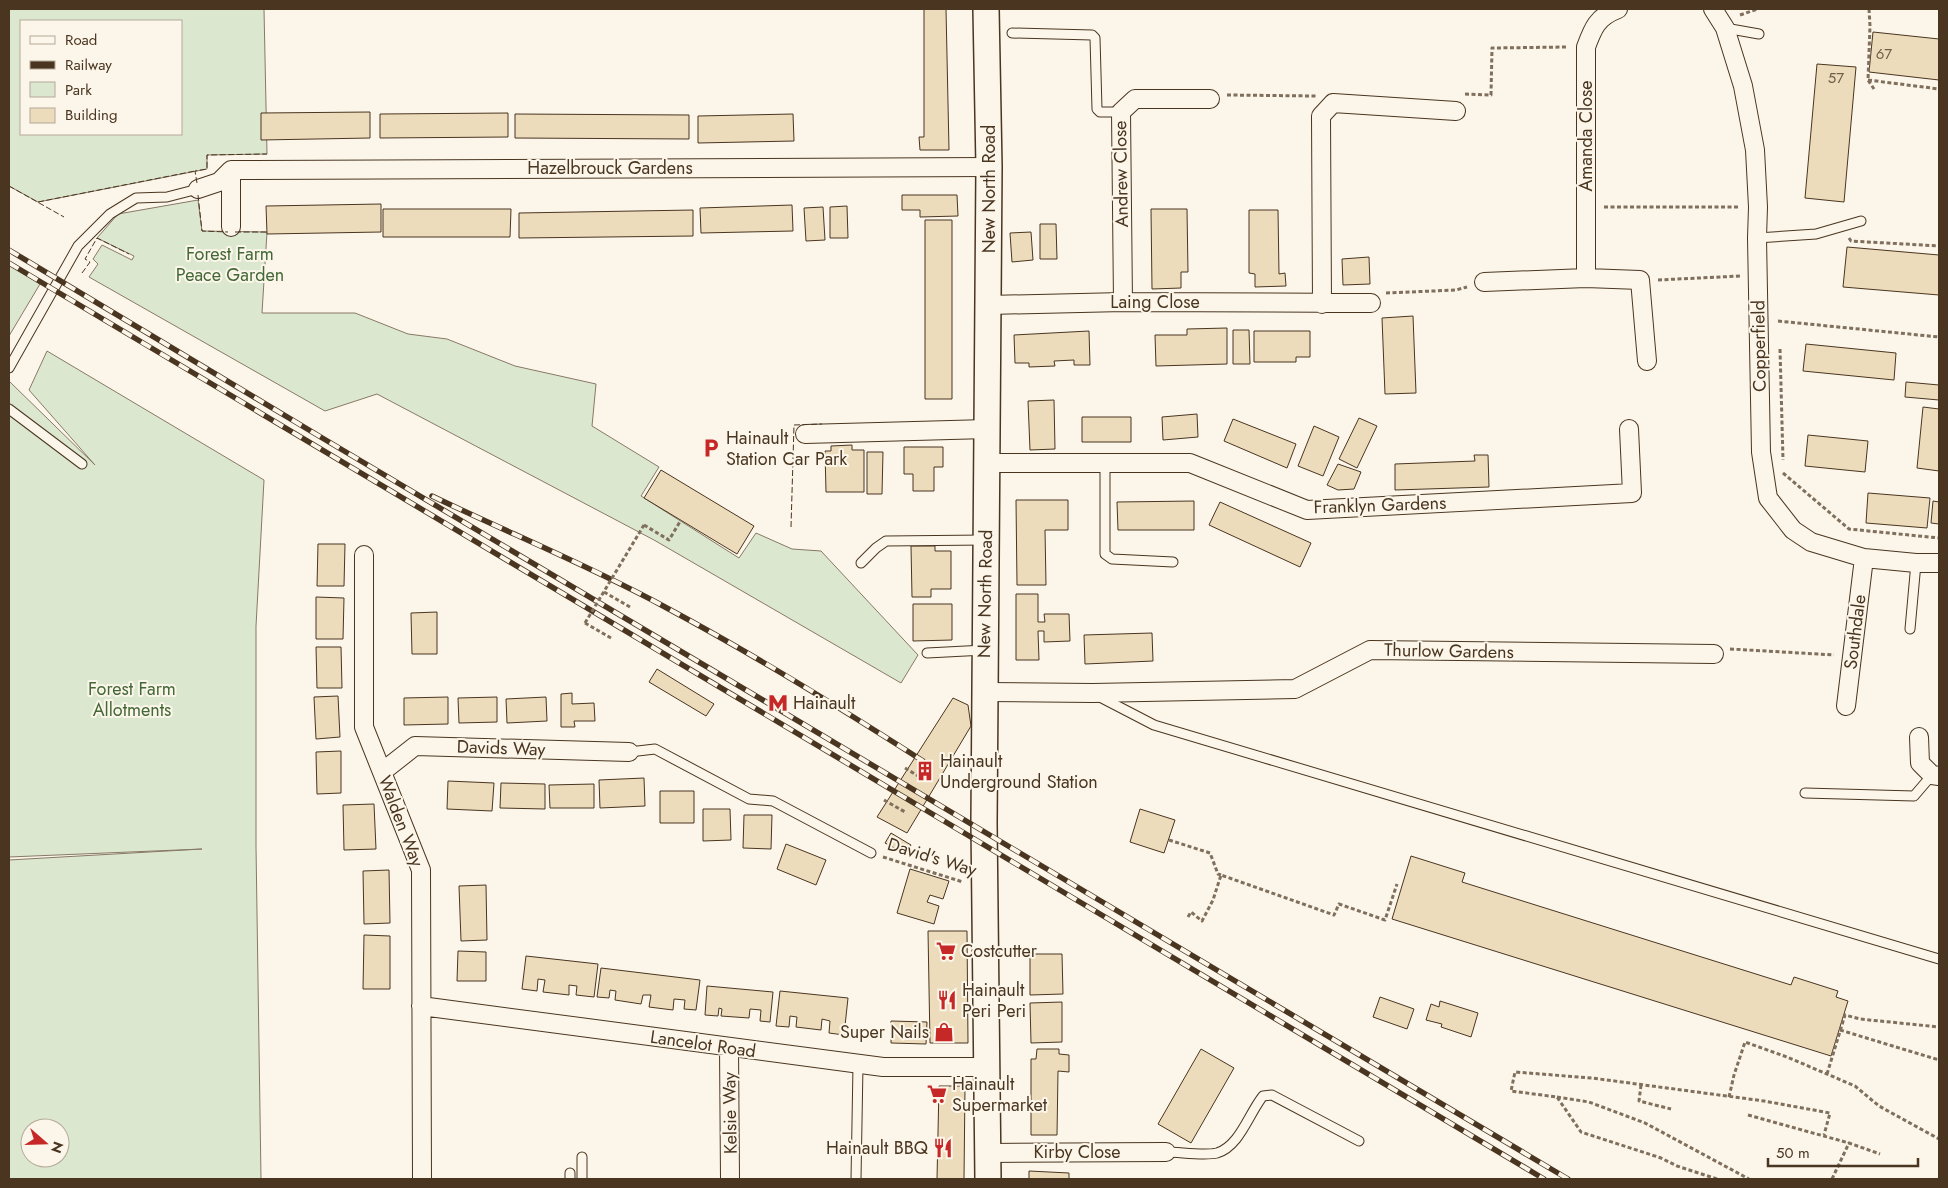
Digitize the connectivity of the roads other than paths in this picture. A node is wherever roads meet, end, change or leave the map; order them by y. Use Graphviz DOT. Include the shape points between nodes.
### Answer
graph roads {
  1 [pos="986,9"];
  2 [pos="1618,9"];
  3 [pos="1713,9"];
  4 [pos="1725,28"];
  5 [pos="1012,33"];
  6 [pos="1759,34"];
  7 [pos="1210,99"];
  8 [pos="1456,103"];
  9 [pos="1121,112"];
  10 [pos="989,166"];
  11 [pos="231,170"];
  12 [pos="198,189"];
  13 [pos="1861,221"];
  14 [pos="232,227"];
  15 [pos="1757,238"];
  16 [pos="1586,278"];
  17 [pos="1484,282"];
  18 [pos="1123,302"];
  19 [pos="1372,303"];
  20 [pos="1322,304"];
  21 [pos="989,305"];
  22 [pos="1647,361"];
  23 [pos="9,368"];
  24 [pos="9,409"];
  25 [pos="987,429"];
  26 [pos="1629,429"];
  27 [pos="805,434"];
  28 [pos="987,463"];
  29 [pos="1106,463"];
  30 [pos="82,464"];
  31 [pos="986,540"];
  32 [pos="364,555"];
  33 [pos="1864,558"];
  34 [pos="1173,562"];
  35 [pos="861,563"];
  36 [pos="1916,563"];
  37 [pos="1939,563"];
  38 [pos="1910,629"];
  39 [pos="985,650"];
  40 [pos="927,653"];
  41 [pos="1714,654"];
  42 [pos="984,692"];
  43 [pos="1093,693"];
  44 [pos="1846,706"];
  45 [pos="1919,737"];
  46 [pos="628,752"];
  47 [pos="382,772"];
  48 [pos="1936,776"];
  49 [pos="1806,793"];
  50 [pos="871,853"];
  51 [pos="1939,960"];
  52 [pos="421,1006"];
  53 [pos="729,1047"];
  54 [pos="858,1065"];
  55 [pos="986,1067"];
  56 [pos="1358,1141"];
  57 [pos="1166,1152"];
  58 [pos="988,1153"];
  59 [pos="582,1157"];
  60 [pos="422,1179"];
  61 [pos="582,1179"];
  62 [pos="730,1179"];
  63 [pos="856,1179"];
  64 [pos="988,1179"];
  1 -- 10 [label="street, New North Road"];
  2 -- 16 [label="street, Amanda Close" via="1594,25 1586,47"];
  3 -- 4 [label="street, Copperfield"];
  4 -- 6 [label="lane"];
  4 -- 15 [label="street, Copperfield" via="1743,86 1755,150"];
  5 -- 9 [label="lane" via="1092,35 1095,38 1097,109 1100,112"];
  7 -- 9 [label="street, Andrew Close" via="1135,98"];
  8 -- 20 [label="street" via="1333,103 1320,116"];
  9 -- 18 [label="street, Andrew Close"];
  10 -- 11 [label="street, Hazelbrouck Gardens"];
  10 -- 21 [label="street, New North Road"];
  11 -- 12 [label="street" via="219,182"];
  11 -- 14 [label="street"];
  12 -- 23 [label="lane" via="167,197 136,198 110,214 78,246"];
  13 -- 15 [label="lane" via="1816,234"];
  15 -- 33 [label="street, Copperfield" via="1761,452 1768,498 1793,530 1811,542"];
  16 -- 17 [label="street"];
  16 -- 22 [label="street" via="1640,280"];
  18 -- 20 [label="street, Laing Close"];
  18 -- 21 [label="street, Laing Close"];
  19 -- 20 [label="street, Laing Close"];
  21 -- 25 [label="street, New North Road"];
  24 -- 30 [label="lane"];
  25 -- 27 [label="street"];
  25 -- 28 [label="street, New North Road"];
  26 -- 29 [label="street, Franklyn Gardens" via="1632,493 1307,510 1190,463"];
  28 -- 29 [label="street, Franklyn Gardens"];
  28 -- 31 [label="street, New North Road"];
  29 -- 34 [label="lane" via="1105,554 1112,559"];
  31 -- 35 [label="lane" via="886,541"];
  31 -- 39 [label="street, New North Road"];
  32 -- 47 [label="street, Walden Way" via="364,727"];
  33 -- 36 [label="street, Copperfield"];
  33 -- 44 [label="street, Southdale"];
  36 -- 37 [label="street, Copperfield"];
  36 -- 38 [label="lane"];
  39 -- 40 [label="lane"];
  39 -- 42 [label="street, New North Road"];
  41 -- 43 [label="street, Thurlow Gardens" via="1370,650 1295,689"];
  42 -- 43 [label="street, Thurlow Gardens"];
  42 -- 55 [label="street, New North Road"];
  43 -- 51 [label="lane" via="1154,725"];
  45 -- 48 [label="street" via="1920,763"];
  46 -- 47 [label="street, Davids Way" via="415,746"];
  46 -- 50 [label="lane" via="655,749 749,799 772,801"];
  47 -- 52 [label="street, Walden Way" via="421,870"];
  48 -- 49 [label="lane" via="1914,796"];
  52 -- 53 [label="street, Lancelot Road"];
  52 -- 60 [label="street, Walden Way"];
  53 -- 54 [label="street, Lancelot Road"];
  53 -- 62 [label="street, Kelsie Way"];
  54 -- 55 [label="street, Lancelot Road" via="883,1068"];
  54 -- 63 [label="lane"];
  55 -- 58 [label="street, New North Road"];
  56 -- 57 [label="lane" via="1272,1095 1264,1096 1237,1136 1217,1152"];
  57 -- 58 [label="street, Kirby Close"];
  58 -- 64 [label="street, New North Road"];
  59 -- 61 [label="lane"];
}
